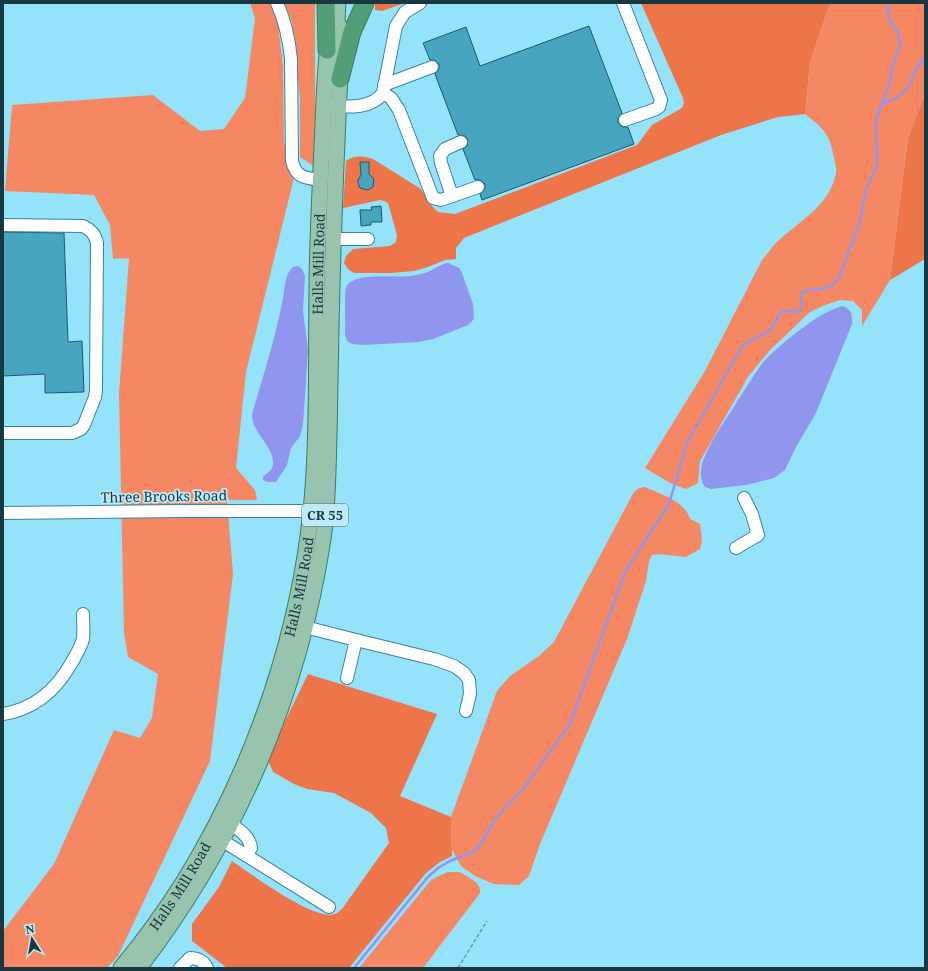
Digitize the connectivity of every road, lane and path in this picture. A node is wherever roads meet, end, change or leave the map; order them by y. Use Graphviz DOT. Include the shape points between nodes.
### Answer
graph roads {
  1 [pos="277,3"];
  2 [pos="326,3"];
  3 [pos="338,3"];
  4 [pos="365,3"];
  5 [pos="420,3"];
  6 [pos="623,3"];
  7 [pos="337,21"];
  8 [pos="327,50"];
  9 [pos="432,67"];
  10 [pos="340,79"];
  11 [pos="384,89"];
  12 [pos="331,106"];
  13 [pos="625,120"];
  14 [pos="461,142"];
  15 [pos="440,163"];
  16 [pos="422,170"];
  17 [pos="321,180"];
  18 [pos="478,187"];
  19 [pos="452,196"];
  20 [pos="3,225"];
  21 [pos="333,239"];
  22 [pos="368,239"];
  23 [pos="316,395"];
  24 [pos="3,433"];
  25 [pos="329,450"];
  26 [pos="744,498"];
  27 [pos="319,511"];
  28 [pos="3,514"];
  29 [pos="736,548"];
  30 [pos="83,614"];
  31 [pos="306,627"];
  32 [pos="356,640"];
  33 [pos="346,678"];
  34 [pos="466,711"];
  35 [pos="3,714"];
  36 [pos="232,824"];
  37 [pos="223,841"];
  38 [pos="246,855"];
  39 [pos="329,907"];
  40 [pos="487,921"];
  41 [pos="121,968"];
  42 [pos="139,968"];
  43 [pos="180,968"];
  44 [pos="207,968"];
  45 [pos="458,968"];
  1 -- 17 [label="street" via="286,25 291,58 292,161 300,176"];
  2 -- 8 [label="highway"];
  3 -- 7 [label="main road, Halls Mill Road"];
  4 -- 10 [label="highway" via="347,47"];
  5 -- 11 [label="street" via="405,12 398,22"];
  6 -- 13 [label="street" via="661,100 659,107 652,111"];
  7 -- 8 [label="main road, Halls Mill Road / CR 55" via="330,33"];
  7 -- 10 [label="main road, Halls Mill Road / CR 55" via="342,34"];
  8 -- 12 [label="main road, Halls Mill Road / CR 55"];
  9 -- 11 [label="street"];
  10 -- 12 [label="main road, Halls Mill Road / CR 55"];
  11 -- 12 [label="street" via="377,100 368,104"];
  11 -- 16 [label="street" via="399,110"];
  12 -- 17 [label="main road, Halls Mill Road / CR 55"];
  12 -- 21 [label="main road, Halls Mill Road / CR 55"];
  14 -- 15 [label="street" via="445,149 440,156"];
  15 -- 16 [label="street"];
  15 -- 19 [label="street"];
  16 -- 19 [label="street" via="433,198 441,200"];
  17 -- 23 [label="main road, Halls Mill Road / CR 55"];
  18 -- 19 [label="street"];
  20 -- 24 [label="street" via="83,226 95,236 97,243 96,391 84,425 72,433"];
  21 -- 22 [label="street"];
  21 -- 25 [label="main road, Halls Mill Road / CR 55"];
  23 -- 25 [label="main road" via="322,402 324,446"];
  23 -- 27 [label="main road, Halls Mill Road / CR 55" via="315,453"];
  25 -- 27 [label="main road, Halls Mill Road / CR 55"];
  26 -- 29 [label="street" via="758,535"];
  27 -- 28 [label="street, Three Brooks Road"];
  27 -- 31 [label="main road, Halls Mill Road / CR 55" via="317,576"];
  27 -- 41 [label="main road, Halls Mill Road / CR 55" via="293,622 276,680 250,750 193,865 156,922"];
  30 -- 35 [label="street" via="83,640 60,680 50,692 31,705"];
  31 -- 32 [label="street"];
  31 -- 36 [label="main road, Halls Mill Road / CR 55" via="279,712"];
  32 -- 33 [label="street"];
  32 -- 34 [label="street" via="454,666 469,680 470,694"];
  36 -- 37 [label="main road, Halls Mill Road / CR 55"];
  36 -- 38 [label="street" via="250,842 251,848"];
  37 -- 38 [label="street"];
  37 -- 42 [label="main road, Halls Mill Road / CR 55" via="176,917"];
  38 -- 39 [label="street"];
  40 -- 45 [label="path"];
  43 -- 44 [label="street" via="190,958 197,958"];
}
